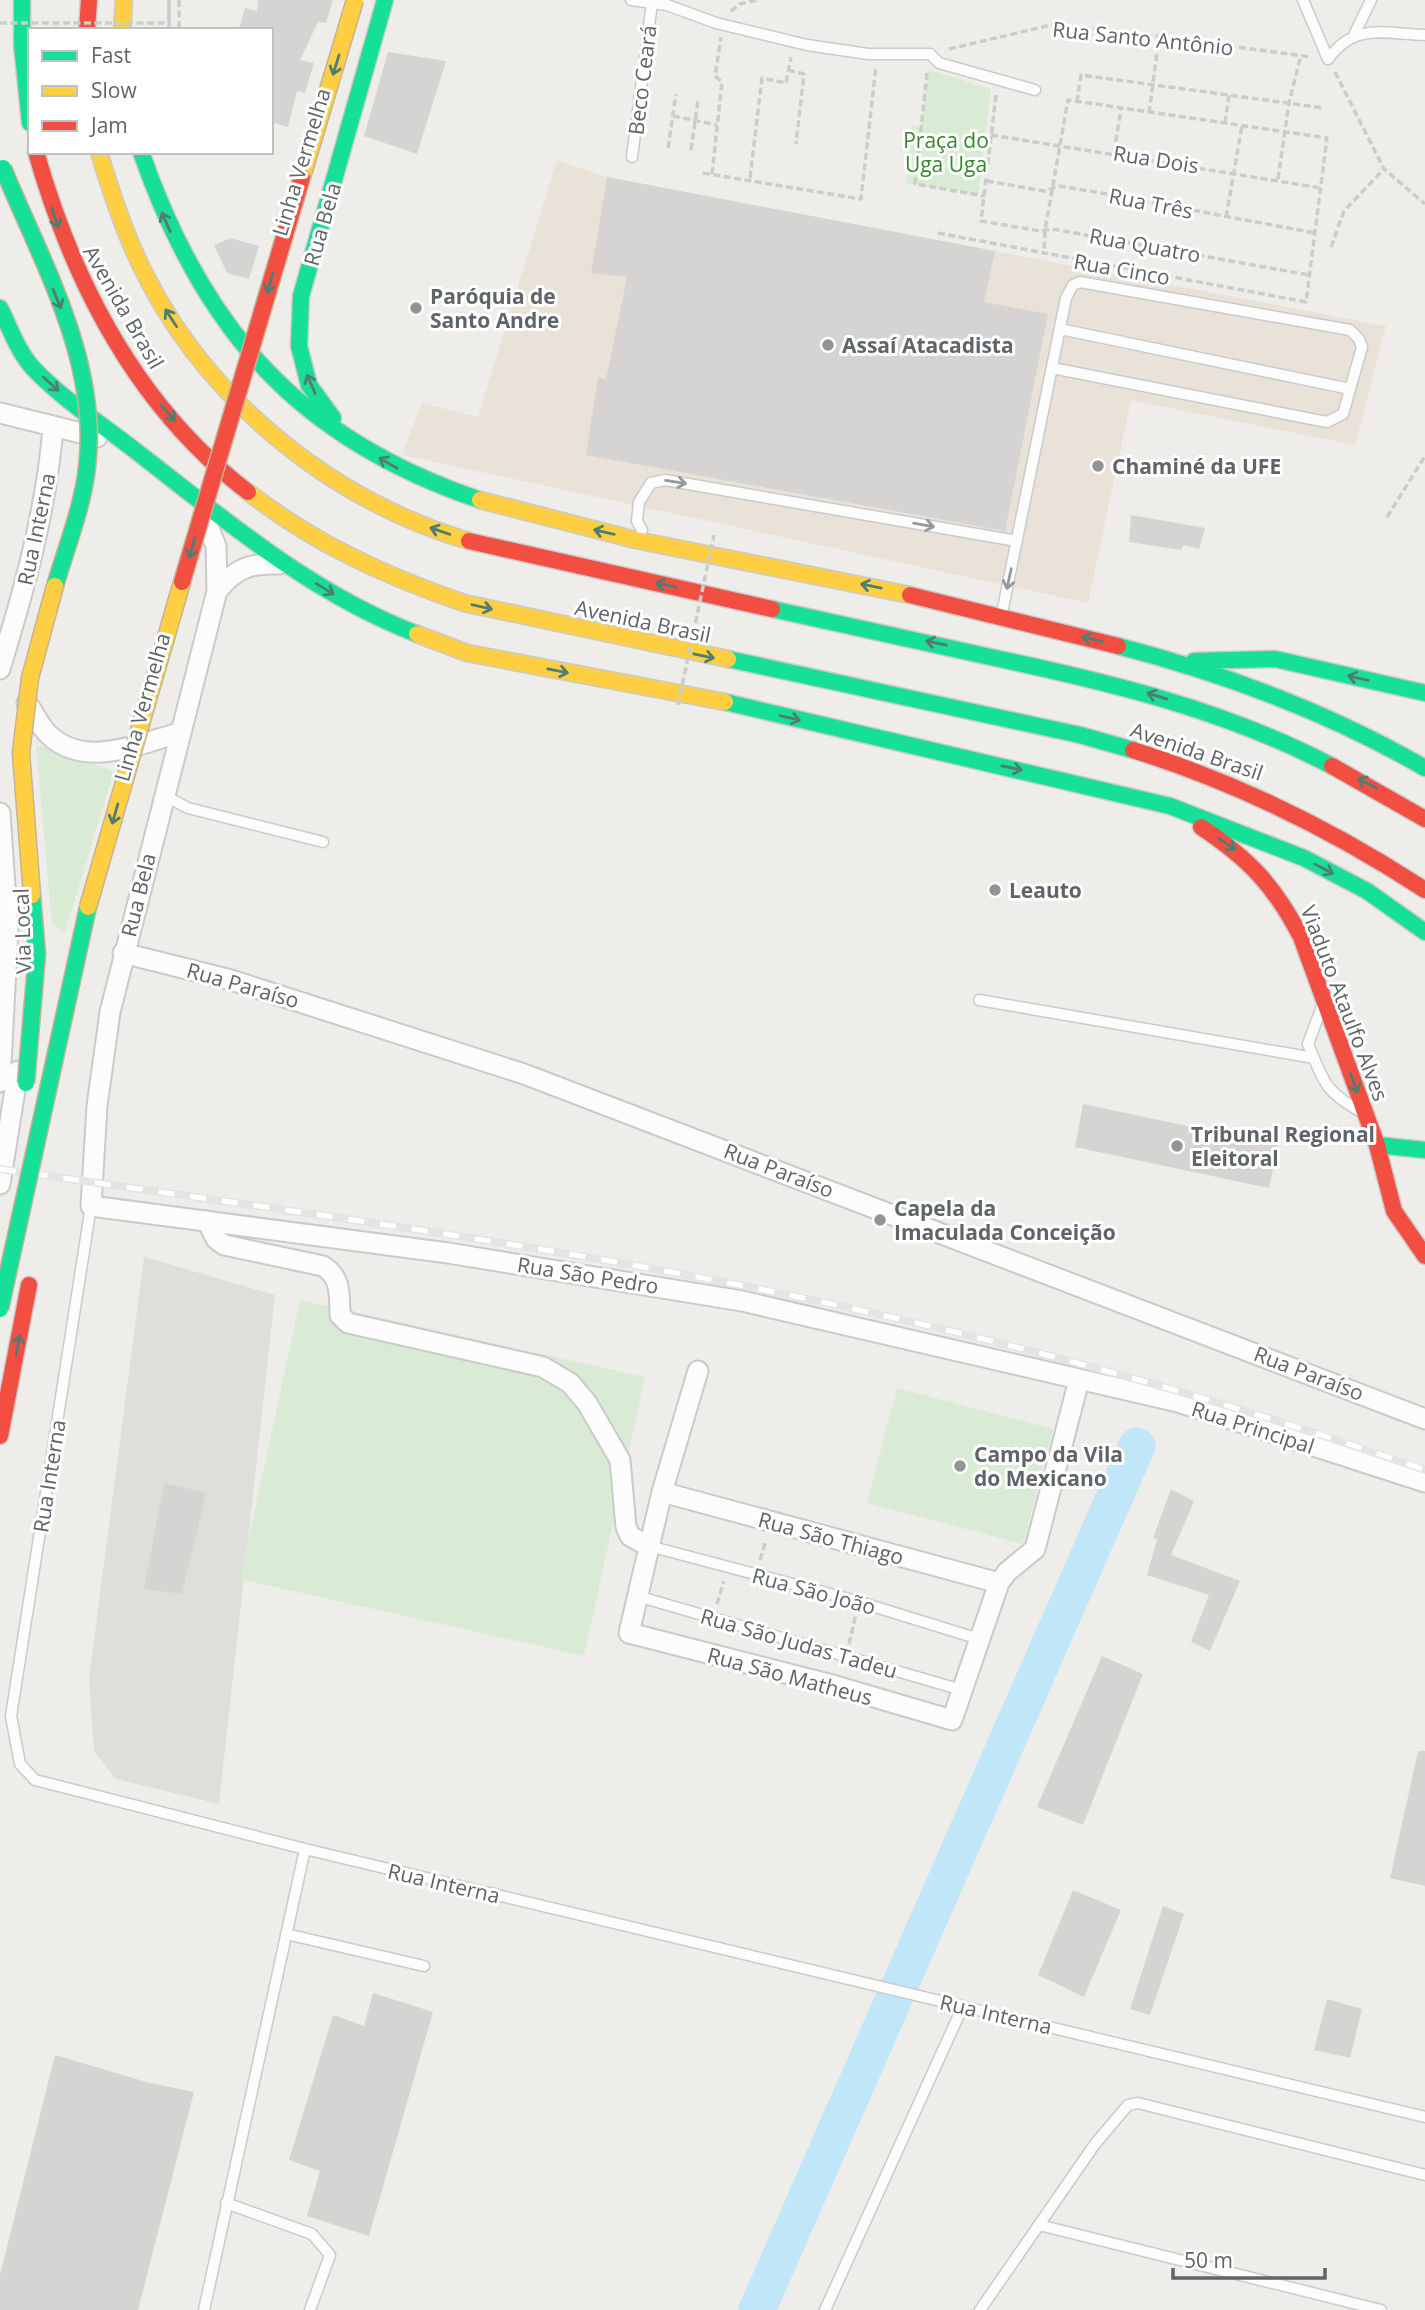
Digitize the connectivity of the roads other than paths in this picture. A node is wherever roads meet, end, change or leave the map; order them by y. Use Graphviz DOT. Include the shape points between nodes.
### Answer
graph roads {
  1 [pos="22,0"];
  2 [pos="89,0"];
  3 [pos="124,0"];
  4 [pos="355,0"];
  5 [pos="371,0"];
  6 [pos="385,0"];
  7 [pos="631,0"];
  8 [pos="1303,0"];
  9 [pos="1371,0"];
  10 [pos="671,2"];
  11 [pos="652,3"];
  12 [pos="87,28"];
  13 [pos="122,28"];
  14 [pos="1355,33"];
  15 [pos="1425,35"];
  16 [pos="1035,90"];
  17 [pos="28,104"];
  18 [pos="37,154"];
  19 [pos="99,154"];
  20 [pos="142,154"];
  21 [pos="632,157"];
  22 [pos="1,164"];
  23 [pos="0,308"];
  24 [pos="1060,329"];
  25 [pos="1052,368"];
  26 [pos="1350,389"];
  27 [pos="0,413"];
  28 [pos="53,428"];
  29 [pos="74,432"];
  30 [pos="349,440"];
  31 [pos="133,447"];
  32 [pos="197,499"];
  33 [pos="1017,541"];
  34 [pos="651,543"];
  35 [pos="354,560"];
  36 [pos="287,565"];
  37 [pos="208,586"];
  38 [pos="1002,617"];
  39 [pos="463,620"];
  40 [pos="1182,662"];
  41 [pos="0,671"];
  42 [pos="1212,673"];
  43 [pos="669,675"];
  44 [pos="17,690"];
  45 [pos="1425,693"];
  46 [pos="724,702"];
  47 [pos="159,727"];
  48 [pos="179,733"];
  49 [pos="151,753"];
  50 [pos="1425,768"];
  51 [pos="1406,777"];
  52 [pos="163,795"];
  53 [pos="1170,806"];
  54 [pos="0,813"];
  55 [pos="1425,819"];
  56 [pos="323,842"];
  57 [pos="3,869"];
  58 [pos="1425,890"];
  59 [pos="1425,932"];
  60 [pos="123,953"];
  61 [pos="93,961"];
  62 [pos="979,1000"];
  63 [pos="1325,1002"];
  64 [pos="1314,1058"];
  65 [pos="1,1059"];
  66 [pos="67,1080"];
  67 [pos="0,1082"];
  68 [pos="1366,1115"];
  69 [pos="1377,1145"];
  70 [pos="1425,1150"];
  71 [pos="0,1184"];
  72 [pos="91,1206"];
  73 [pos="207,1221"];
  74 [pos="1425,1256"];
  75 [pos="0,1265"];
  76 [pos="31,1272"];
  77 [pos="0,1310"];
  78 [pos="698,1371"];
  79 [pos="1079,1380"];
  80 [pos="1425,1419"];
  81 [pos="0,1436"];
  82 [pos="1425,1482"];
  83 [pos="662,1492"];
  84 [pos="648,1546"];
  85 [pos="999,1583"];
  86 [pos="637,1596"];
  87 [pos="979,1639"];
  88 [pos="962,1690"];
  89 [pos="305,1849"];
  90 [pos="286,1934"];
  91 [pos="424,1966"];
  92 [pos="963,2006"];
  93 [pos="1425,2117"];
  94 [pos="1425,2175"];
  95 [pos="226,2203"];
  96 [pos="1039,2225"];
  97 [pos="204,2310"];
  98 [pos="310,2310"];
  99 [pos="825,2310"];
  100 [pos="980,2310"];
  101 [pos="1381,2310"];
  1 -- 17 [label="main road"];
  2 -- 12 [label="main road"];
  3 -- 13 [label="main road"];
  4 -- 77 [label="main road, Linha Vermelha, one-way, bridge" via="87,911"];
  5 -- 37 [label="main road, Linha Vermelha"];
  30 -- 6 [label="main road, Rua Bela, one-way" via="309,385 299,346 301,296"];
  7 -- 11 [label="lane"];
  8 -- 14 [label="lane" via="1328,59 1339,43"];
  9 -- 14 [label="lane"];
  10 -- 11 [label="lane"];
  10 -- 16 [label="lane" via="719,24 807,45 877,54 930,54 939,62"];
  11 -- 21 [label="lane, Beco Ceará"];
  14 -- 15 [label="lane"];
  18 -- 35 [label="main road, Avenida Brasil, one-way" via="60,234 84,286 144,384 246,491 282,519"];
  55 -- 19 [label="main road, Avenida Brasil, one-way" via="1283,740 1126,686 477,544 388,510 280,443 188,344 131,247"];
  30 -- 20 [label="main road, one-way" via="256,363 226,324 180,253"];
  22 -- 75 [label="main road, one-way, bridge" via="75,344 87,387 90,427 87,470 33,665 24,715 21,754 37,954 32,1044"];
  23 -- 31 [label="main road, one-way" via="33,368"];
  24 -- 25 [label="lane"];
  24 -- 26 [label="lane"];
  24 -- 26 [label="lane" via="1066,298 1080,282 1350,330 1362,347"];
  25 -- 26 [label="lane" via="1327,422 1343,414"];
  25 -- 33 [label="lane"];
  27 -- 28 [label="street"];
  28 -- 29 [label="street"];
  28 -- 41 [label="street, Rua Interna" via="34,555"];
  29 -- 31 [label="street"];
  29 -- 44 [label="street, Via Local" via="75,467"];
  34 -- 30 [label="main road, one-way" via="460,494 404,472"];
  31 -- 32 [label="main road"];
  32 -- 36 [label="main road"];
  32 -- 37 [label="street, Rua Bela" via="216,546"];
  34 -- 33 [label="lane, one-way" via="636,521 639,502 652,484 665,480"];
  33 -- 38 [label="lane, one-way"];
  38 -- 34 [label="main road, one-way" via="868,585"];
  35 -- 39 [label="main road"];
  35 -- 58 [label="main road, Avenida Brasil, one-way" via="464,603 1149,753 1203,771 1322,824"];
  36 -- 37 [label="street" via="254,564"];
  36 -- 46 [label="main road, one-way" via="368,613 467,653"];
  37 -- 48 [label="street, Rua Bela"];
  40 -- 38 [label="main road, one-way"];
  40 -- 42 [label="main road"];
  45 -- 40 [label="main road, one-way" via="1275,659"];
  41 -- 44 [label="street"];
  42 -- 50 [label="main road" via="1346,726"];
  42 -- 51 [label="main road"];
  43 -- 46 [label="main road" via="708,685"];
  44 -- 48 [label="street" via="49,735 73,750 104,753"];
  44 -- 71 [label="street, Via Local" via="10,751 26,953 19,1068"];
  46 -- 53 [label="main road, one-way"];
  47 -- 49 [label="main road, Linha Vermelha"];
  48 -- 52 [label="street, Rua Bela"];
  52 -- 56 [label="lane" via="188,808"];
  52 -- 60 [label="street, Rua Bela"];
  53 -- 59 [label="main road, one-way" via="1296,854 1371,894"];
  53 -- 63 [label="main road, Viaduto Ataulfo Alves, one-way" via="1245,856 1268,878 1301,937"];
  54 -- 57 [label="street"];
  57 -- 65 [label="street" via="8,963"];
  60 -- 72 [label="street, Rua Bela" via="97,1106"];
  60 -- 80 [label="street, Rua Paraíso" via="244,984 524,1074"];
  61 -- 66 [label="main road"];
  62 -- 64 [label="lane"];
  63 -- 64 [label="lane" via="1307,1039"];
  63 -- 68 [label="main road, Viaduto Ataulfo Alves, one-way"];
  64 -- 68 [label="lane" via="1334,1096"];
  65 -- 67 [label="street"];
  68 -- 69 [label="main road, Viaduto Ataulfo Alves"];
  69 -- 70 [label="main road"];
  69 -- 74 [label="main road, Viaduto Ataulfo Alves" via="1394,1211"];
  72 -- 73 [label="street, Rua São Pedro"];
  72 -- 89 [label="lane, Rua Interna" via="11,1716 20,1764 35,1780"];
  73 -- 79 [label="street, Rua São Pedro" via="592,1275 728,1299"];
  73 -- 84 [label="street" via="224,1245 332,1271 338,1280 340,1315 348,1323 543,1367 570,1383 620,1460 630,1536"];
  81 -- 76 [label="main road, one-way"];
  78 -- 83 [label="street"];
  79 -- 82 [label="street, Rua Principal" via="1178,1402"];
  79 -- 85 [label="street" via="1035,1549"];
  83 -- 84 [label="street"];
  83 -- 85 [label="street, Rua São Thiago"];
  84 -- 86 [label="street"];
  84 -- 87 [label="lane, Rua São João"];
  85 -- 87 [label="street"];
  86 -- 88 [label="lane, Rua São Judas Tadeu"];
  86 -- 88 [label="street, Rua São Matheus" via="629,1633 951,1720"];
  87 -- 88 [label="street"];
  89 -- 90 [label="lane"];
  89 -- 92 [label="lane, Rua Interna"];
  90 -- 91 [label="lane"];
  90 -- 95 [label="lane"];
  92 -- 93 [label="lane, Rua Interna"];
  92 -- 99 [label="lane"];
  94 -- 96 [label="lane" via="1138,2103 1128,2105 1096,2144"];
  95 -- 97 [label="lane"];
  95 -- 98 [label="lane" via="312,2234 322,2242 330,2255"];
  96 -- 100 [label="lane"];
  96 -- 101 [label="lane"];
}
